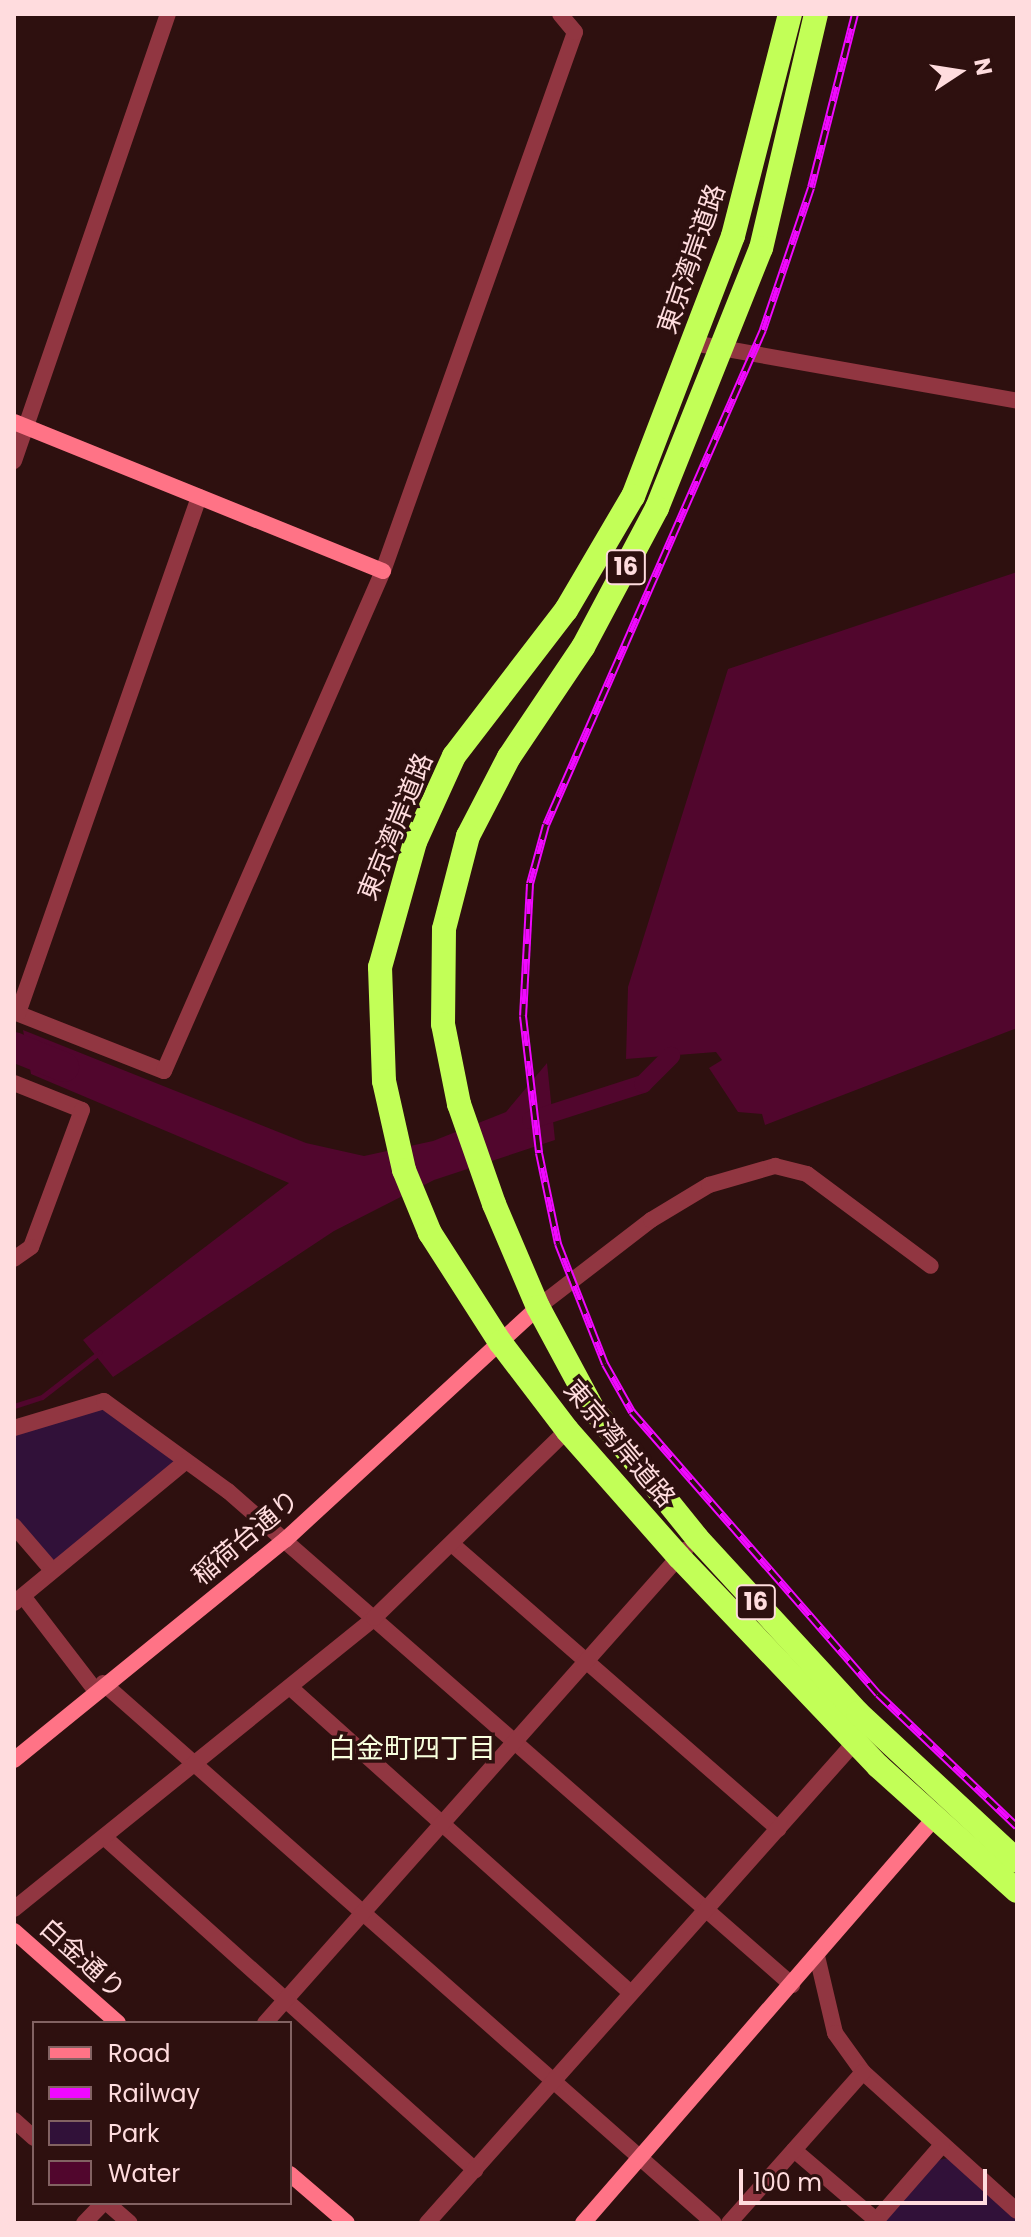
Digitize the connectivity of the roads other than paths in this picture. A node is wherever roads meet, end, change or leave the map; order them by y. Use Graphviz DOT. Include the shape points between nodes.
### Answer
graph roads {
  1 [pos="168,14"];
  2 [pos="560,14"];
  3 [pos="790,14"];
  4 [pos="816,14"];
  5 [pos="693,343"];
  6 [pos="723,349"];
  7 [pos="1017,401"];
  8 [pos="20,424"];
  9 [pos="14,461"];
  10 [pos="199,497"];
  11 [pos="383,571"];
  12 [pos="16,1012"];
  13 [pos="14,1083"];
  14 [pos="14,1259"];
  15 [pos="931,1266"];
  16 [pos="538,1307"];
  17 [pos="500,1342"];
  18 [pos="14,1428"];
  19 [pos="567,1430"];
  20 [pos="186,1461"];
  21 [pos="14,1526"];
  22 [pos="697,1538"];
  23 [pos="285,1540"];
  24 [pos="453,1545"];
  25 [pos="679,1557"];
  26 [pos="52,1570"];
  27 [pos="19,1599"];
  28 [pos="374,1618"];
  29 [pos="583,1660"];
  30 [pos="99,1686"];
  31 [pos="292,1689"];
  32 [pos="513,1740"];
  33 [pos="855,1742"];
  34 [pos="14,1760"];
  35 [pos="198,1762"];
  36 [pos="933,1820"];
  37 [pos="440,1822"];
  38 [pos="778,1829"];
  39 [pos="104,1837"];
  40 [pos="1017,1861"];
  41 [pos="1017,1891"];
  42 [pos="14,1909"];
  43 [pos="364,1909"];
  44 [pos="706,1910"];
  45 [pos="14,1931"];
  46 [pos="817,1956"];
  47 [pos="792,1985"];
  48 [pos="631,1993"];
  49 [pos="287,1999"];
  50 [pos="116,2021"];
  51 [pos="267,2021"];
  52 [pos="863,2072"];
  53 [pos="554,2082"];
  54 [pos="14,2120"];
  55 [pos="32,2136"];
  56 [pos="942,2145"];
  57 [pos="794,2150"];
  58 [pos="642,2160"];
  59 [pos="475,2170"];
  60 [pos="292,2176"];
  61 [pos="103,2205"];
  62 [pos="108,2205"];
  63 [pos="1017,2211"];
  64 [pos="876,2222"];
  65 [pos="84,2223"];
  66 [pos="130,2223"];
  67 [pos="347,2223"];
  68 [pos="427,2223"];
  69 [pos="583,2223"];
  70 [pos="714,2223"];
  71 [pos="729,2223"];
  1 -- 8 [label="street"];
  2 -- 11 [label="street" via="575,32"];
  3 -- 5 [label="highway, 東京湾岸道路 / 16" via="733,236"];
  4 -- 6 [label="highway, 東京湾岸道路 / 16" via="761,248"];
  5 -- 6 [label="street"];
  5 -- 17 [label="highway, 東京湾岸道路 / 16" via="605,550 566,610 461,745 415,842 380,967 378,1027 391,1124 430,1233"];
  6 -- 7 [label="street"];
  6 -- 16 [label="highway, 東京湾岸道路 / 16" via="657,508 583,647 478,809 444,929 440,991 459,1104"];
  8 -- 9 [label="street"];
  8 -- 10 [label="street"];
  10 -- 11 [label="street"];
  10 -- 12 [label="street"];
  11 -- 12 [label="street" via="164,1071"];
  13 -- 14 [label="street" via="82,1110 31,1247"];
  15 -- 16 [label="street" via="807,1174 775,1166 709,1185 651,1220"];
  16 -- 17 [label="street, 稲荷台通り"];
  16 -- 22 [label="highway, 東京湾岸道路 / 16" via="593,1409"];
  17 -- 19 [label="highway, 東京湾岸道路 / 16"];
  17 -- 23 [label="street, 稲荷台通り"];
  18 -- 20 [label="street" via="104,1401"];
  19 -- 24 [label="street"];
  19 -- 25 [label="highway, 東京湾岸道路 / 16"];
  20 -- 23 [label="street"];
  20 -- 26 [label="street"];
  21 -- 26 [label="street"];
  22 -- 25 [label="street"];
  22 -- 40 [label="highway, 東京湾岸道路 / 16" via="858,1713"];
  23 -- 28 [label="street"];
  23 -- 30 [label="street, 稲荷台通り"];
  24 -- 28 [label="street"];
  24 -- 29 [label="street"];
  25 -- 29 [label="street"];
  25 -- 33 [label="highway, 東京湾岸道路 / 16"];
  26 -- 27 [label="street"];
  27 -- 30 [label="street"];
  28 -- 31 [label="street"];
  28 -- 32 [label="street"];
  29 -- 32 [label="street"];
  29 -- 38 [label="street"];
  30 -- 34 [label="street, 稲荷台通り"];
  30 -- 35 [label="street"];
  31 -- 35 [label="street"];
  31 -- 37 [label="street"];
  32 -- 37 [label="street"];
  32 -- 44 [label="street"];
  33 -- 36 [label="highway, 東京湾岸道路 / 16"];
  33 -- 38 [label="street"];
  35 -- 39 [label="street"];
  35 -- 43 [label="street"];
  36 -- 41 [label="highway, 東京湾岸道路 / 16"];
  36 -- 46 [label="street"];
  37 -- 43 [label="street"];
  37 -- 48 [label="street"];
  38 -- 44 [label="street"];
  39 -- 42 [label="street"];
  39 -- 49 [label="street"];
  43 -- 49 [label="street"];
  43 -- 53 [label="street"];
  44 -- 47 [label="street"];
  44 -- 48 [label="street"];
  45 -- 50 [label="street, 白金通り"];
  46 -- 47 [label="street"];
  46 -- 52 [label="street" via="835,2033"];
  47 -- 58 [label="street"];
  48 -- 53 [label="street"];
  49 -- 51 [label="street"];
  49 -- 59 [label="street"];
  52 -- 56 [label="street"];
  52 -- 57 [label="street"];
  53 -- 58 [label="street"];
  53 -- 59 [label="street"];
  54 -- 55 [label="street"];
  56 -- 63 [label="street"];
  56 -- 64 [label="street"];
  57 -- 64 [label="street"];
  57 -- 71 [label="street"];
  58 -- 69 [label="street"];
  58 -- 70 [label="street"];
  59 -- 68 [label="street"];
  60 -- 67 [label="street"];
  61 -- 65 [label="street"];
  62 -- 66 [label="street"];
}
